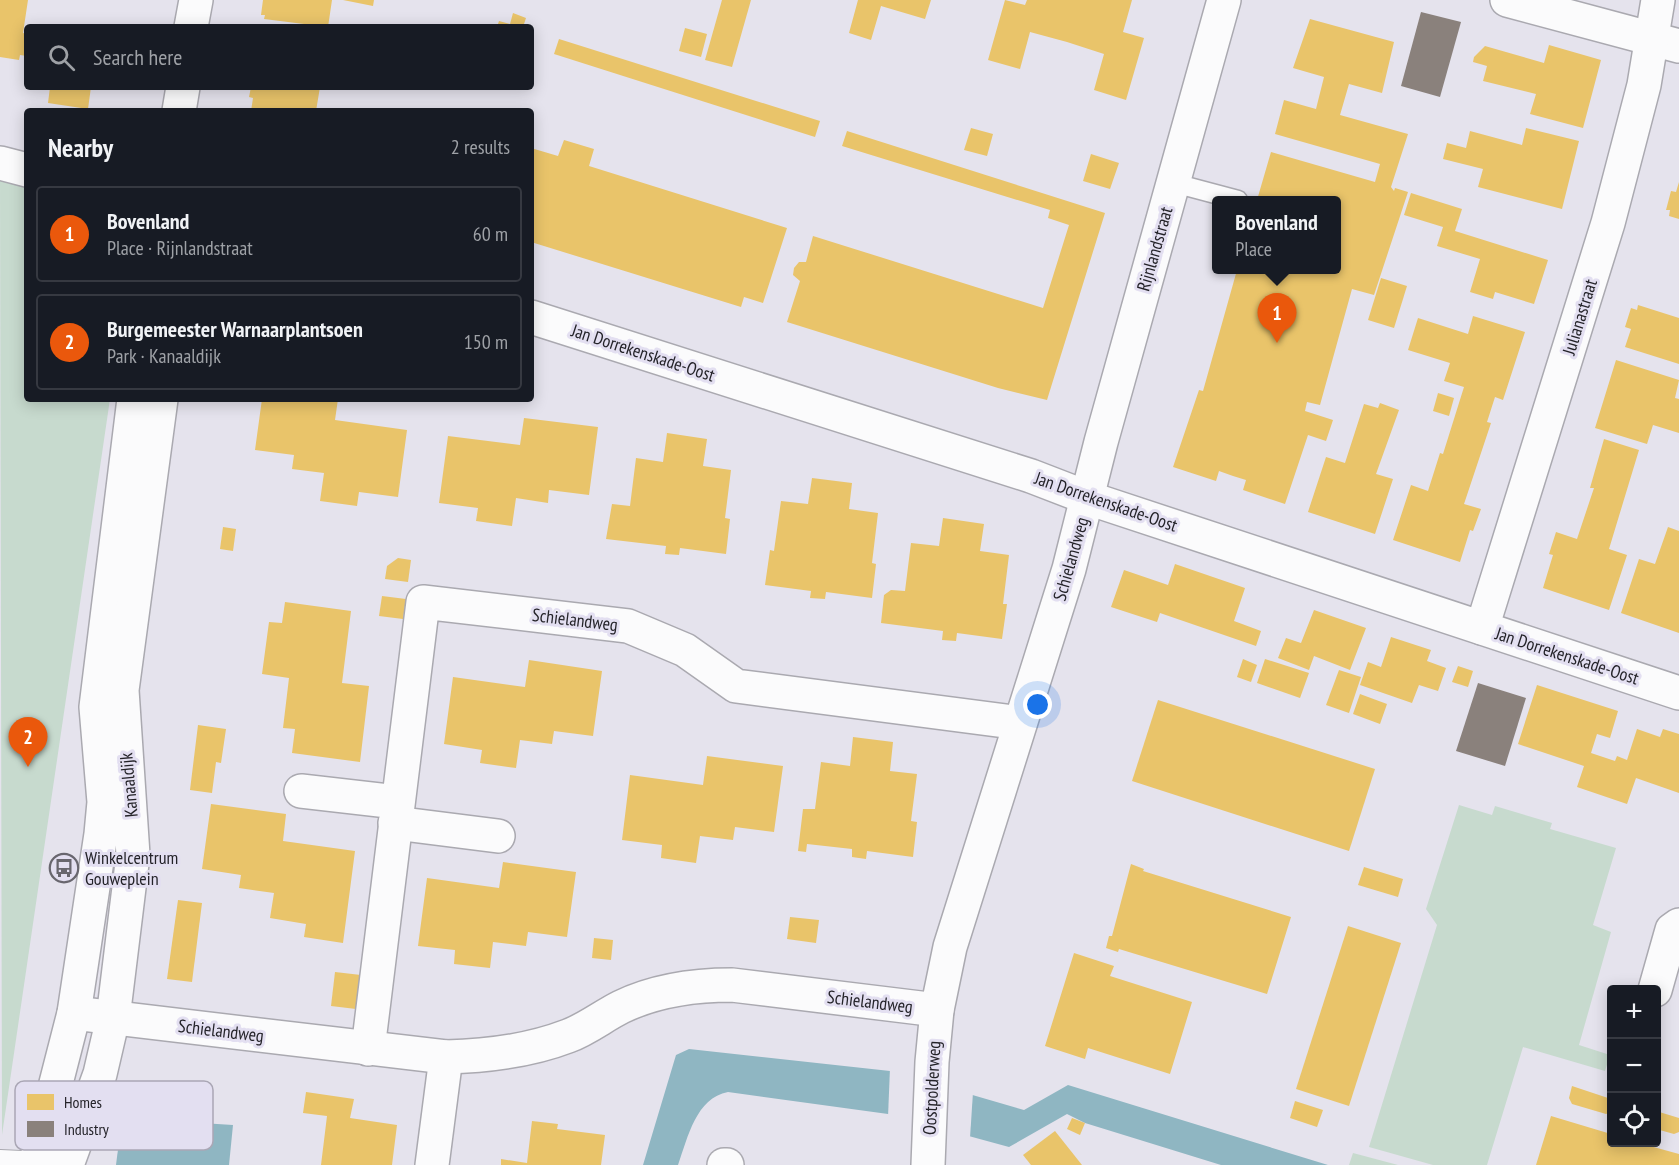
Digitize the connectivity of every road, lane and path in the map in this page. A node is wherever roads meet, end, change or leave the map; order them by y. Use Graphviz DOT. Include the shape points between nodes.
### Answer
graph roads {
  1 [pos="196,0"];
  2 [pos="1224,0"];
  3 [pos="1507,0"];
  4 [pos="1659,0"];
  5 [pos="192,24"];
  6 [pos="1665,42"];
  7 [pos="182,90"];
  8 [pos="180,108"];
  9 [pos="0,163"];
  10 [pos="24,169"];
  11 [pos="1174,183"];
  12 [pos="1220,196"];
  13 [pos="534,318"];
  14 [pos="134,402"];
  15 [pos="161,402"];
  16 [pos="1088,498"];
  17 [pos="1482,628"];
  18 [pos="1679,693"];
  19 [pos="1020,723"];
  20 [pos="301,791"];
  21 [pos="396,813"];
  22 [pos="498,836"];
  23 [pos="1679,925"];
  24 [pos="1656,985"];
  25 [pos="937,1010"];
  26 [pos="74,1012"];
  27 [pos="112,1018"];
  28 [pos="368,1049"];
  29 [pos="446,1057"];
  30 [pos="61,1081"];
  31 [pos="96,1081"];
  32 [pos="48,1150"];
  33 [pos="54,1150"];
  34 [pos="928,1150"];
  35 [pos="0,1162"];
  36 [pos="45,1165"];
  37 [pos="432,1165"];
  1 -- 5 [label="street"];
  2 -- 11 [label="street, Rijnlandstraat"];
  3 -- 6 [label="street"];
  4 -- 6 [label="street, Julianastraat"];
  6 -- 17 [label="street, Julianastraat" via="1644,85 1594,271"];
  7 -- 8 [label="street"];
  9 -- 10 [label="street"];
  11 -- 12 [label="lane"];
  11 -- 16 [label="street, Rijnlandstraat"];
  13 -- 16 [label="street, Jan Dorrekenskade-Oost" via="1031,476"];
  14 -- 26 [label="street, Kanaaldijk" via="96,707 104,802 101,834"];
  15 -- 27 [label="street, Kanaaldijk" via="122,690 133,855"];
  16 -- 17 [label="street, Jan Dorrekenskade-Oost"];
  16 -- 19 [label="street, Schielandweg"];
  17 -- 18 [label="street, Jan Dorrekenskade-Oost"];
  19 -- 21 [label="street, Schielandweg" via="736,686 685,650 628,626 423,602"];
  19 -- 25 [label="street, Schielandweg" via="950,947"];
  20 -- 21 [label="street"];
  21 -- 22 [label="street"];
  21 -- 28 [label="street, Schielandweg"];
  23 -- 24 [label="street" via="1672,930"];
  25 -- 29 [label="street, Schielandweg" via="732,985 700,985 647,997 569,1036 530,1048"];
  25 -- 34 [label="street, Oostpolderweg"];
  26 -- 27 [label="street, Schielandweg"];
  26 -- 30 [label="street, Kanaaldijk"];
  27 -- 28 [label="street, Schielandweg"];
  27 -- 31 [label="street, Kanaaldijk"];
  28 -- 29 [label="street, Schielandweg"];
  29 -- 37 [label="street"];
  32 -- 36 [label="street, Kanaaldijk"];
  33 -- 36 [label="street, Kanaaldijk"];
  35 -- 36 [label="street"];
}
